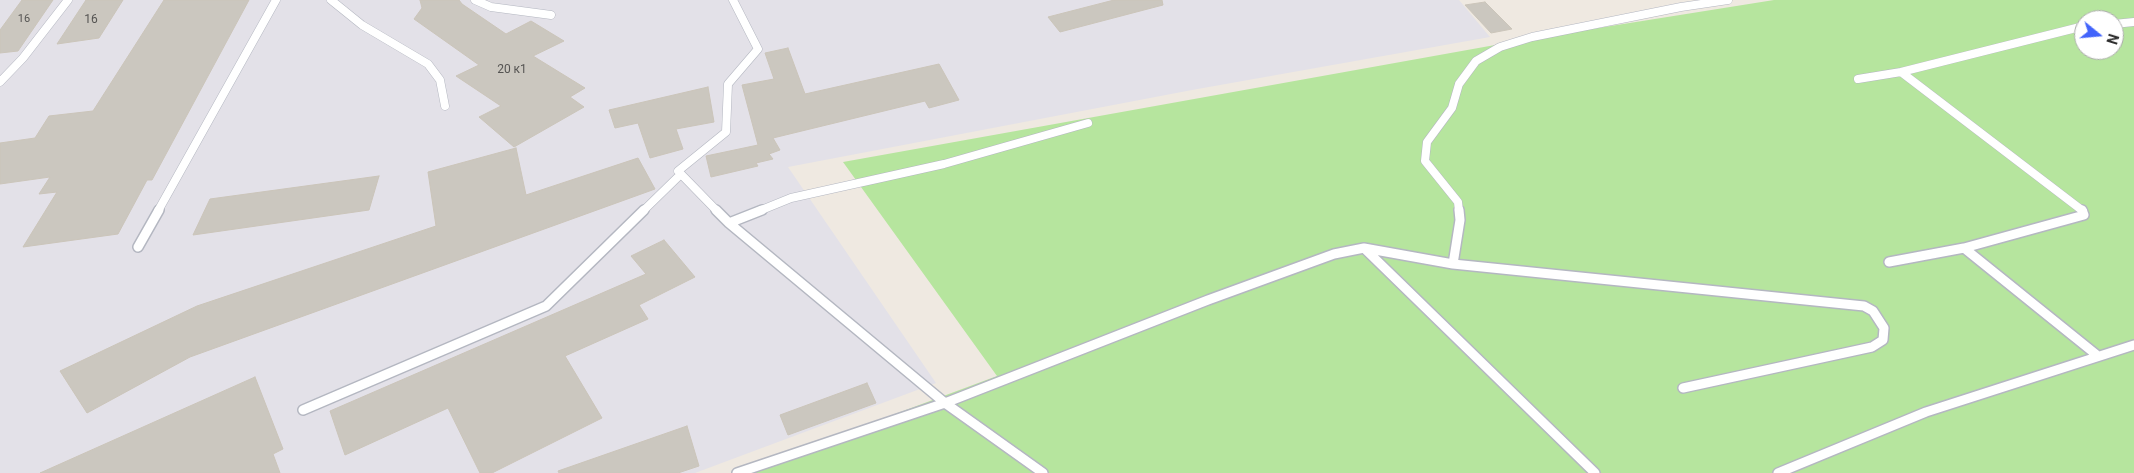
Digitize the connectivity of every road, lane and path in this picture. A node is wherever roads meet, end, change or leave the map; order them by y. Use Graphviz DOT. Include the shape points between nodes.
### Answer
graph roads {
  1 [pos="68,0"];
  2 [pos="276,0"];
  3 [pos="331,0"];
  4 [pos="475,0"];
  5 [pos="733,0"];
  6 [pos="1728,0"];
  7 [pos="551,15"];
  8 [pos="2074,29"];
  9 [pos="1901,72"];
  10 [pos="1858,79"];
  11 [pos="0,82"];
  12 [pos="445,106"];
  13 [pos="1088,123"];
  14 [pos="681,174"];
  15 [pos="729,223"];
  16 [pos="138,247"];
  17 [pos="1364,248"];
  18 [pos="1964,248"];
  19 [pos="1889,262"];
  20 [pos="1453,264"];
  21 [pos="2134,345"];
  22 [pos="2098,356"];
  23 [pos="1684,388"];
  24 [pos="945,403"];
  25 [pos="304,410"];
  26 [pos="737,473"];
  27 [pos="1043,473"];
  28 [pos="1595,473"];
  29 [pos="1778,473"];
  1 -- 11 [label="lane"];
  2 -- 16 [label="lane"];
  3 -- 12 [label="lane" via="362,25 428,64 440,80"];
  4 -- 7 [label="lane" via="491,7"];
  5 -- 14 [label="lane" via="758,49 728,84 726,132 678,171"];
  6 -- 20 [label="lane" via="1532,37 1500,47 1476,61 1459,84 1452,108 1427,142 1425,161 1458,202 1460,220"];
  8 -- 9 [label="lane"];
  9 -- 10 [label="lane"];
  9 -- 18 [label="lane" via="2082,209 2084,216"];
  13 -- 15 [label="lane" via="944,164 791,198"];
  14 -- 15 [label="lane"];
  14 -- 25 [label="lane" via="546,306"];
  15 -- 24 [label="lane"];
  17 -- 20 [label="lane"];
  17 -- 24 [label="lane" via="1334,254 1208,300"];
  17 -- 28 [label="lane"];
  18 -- 19 [label="lane"];
  18 -- 22 [label="lane"];
  20 -- 23 [label="lane" via="1864,306 1873,311 1884,328 1883,340 1872,348"];
  21 -- 22 [label="lane"];
  22 -- 29 [label="lane" via="1926,412"];
  24 -- 26 [label="lane"];
  24 -- 27 [label="lane"];
}
